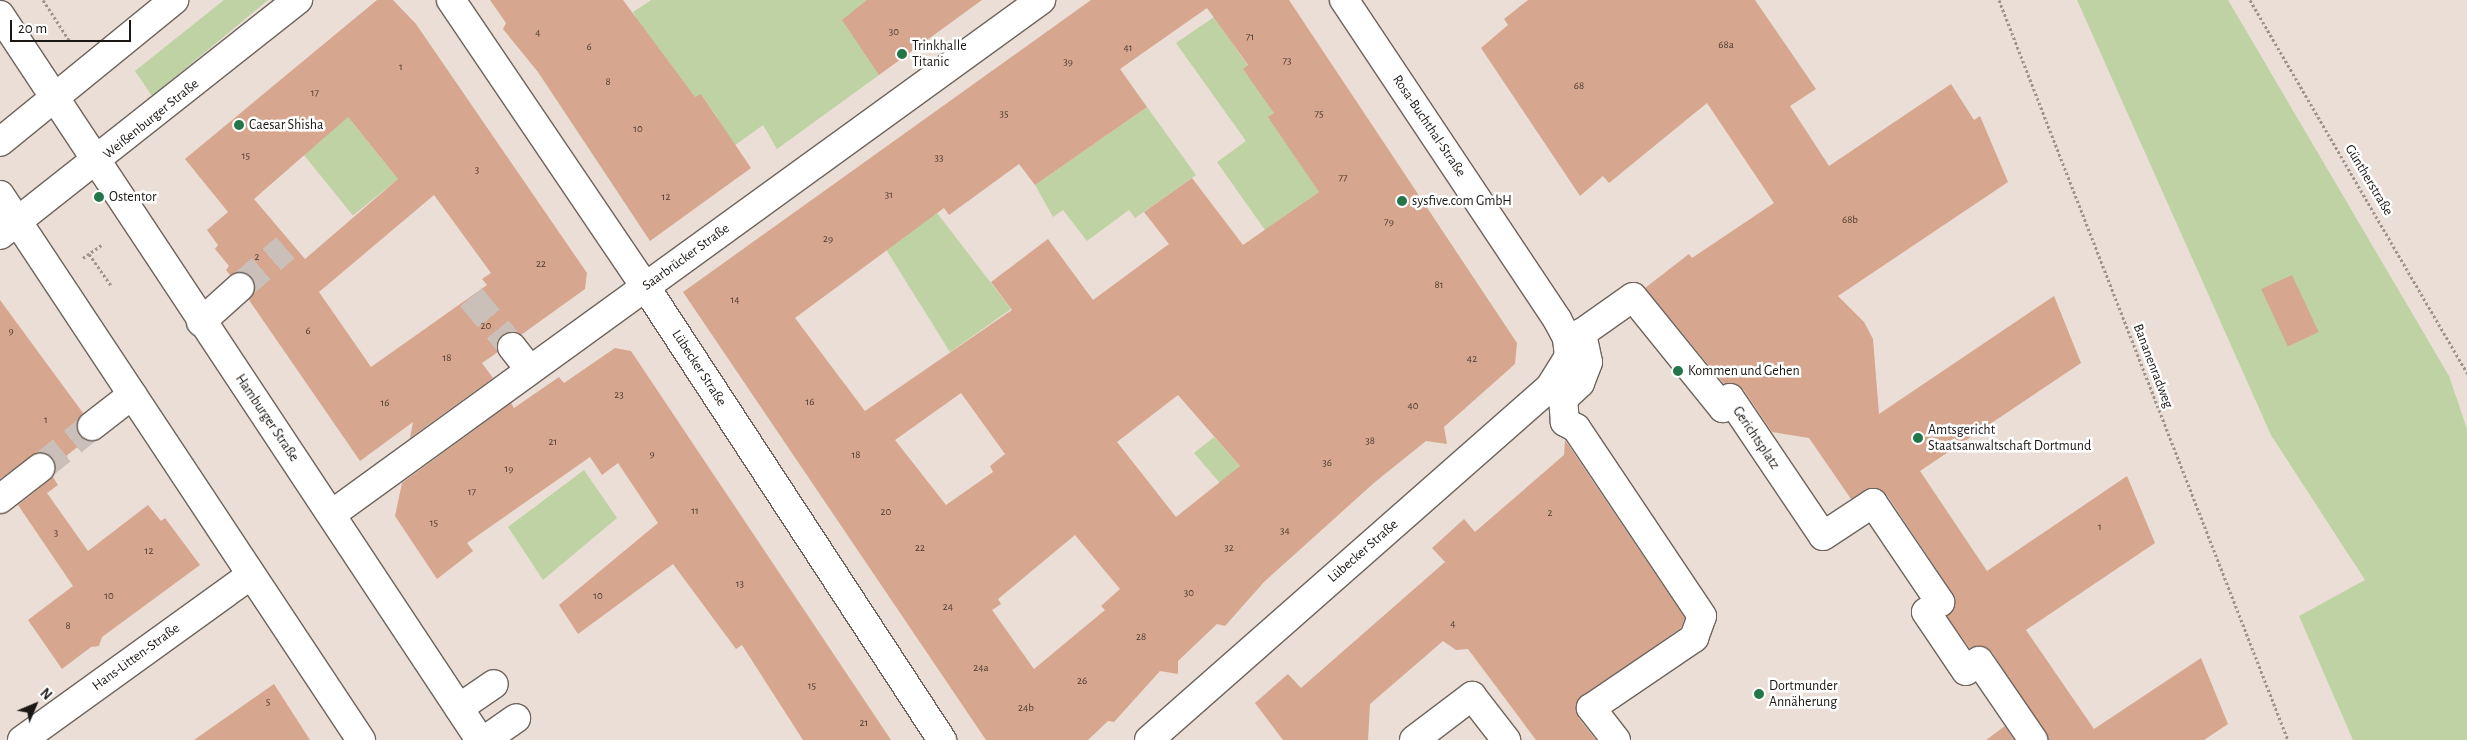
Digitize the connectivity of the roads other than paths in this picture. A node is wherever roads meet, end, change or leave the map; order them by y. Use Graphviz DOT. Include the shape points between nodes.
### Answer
graph roads {
  1 [pos="174,0"];
  2 [pos="298,0"];
  3 [pos="451,0"];
  4 [pos="1041,0"];
  5 [pos="1344,0"];
  6 [pos="0,15"];
  7 [pos="53,98"];
  8 [pos="0,142"];
  9 [pos="96,163"];
  10 [pos="0,195"];
  11 [pos="9,228"];
  12 [pos="646,286"];
  13 [pos="240,287"];
  14 [pos="202,322"];
  15 [pos="512,347"];
  16 [pos="1569,357"];
  17 [pos="530,370"];
  18 [pos="132,395"];
  19 [pos="92,426"];
  20 [pos="40,468"];
  21 [pos="0,499"];
  22 [pos="332,514"];
  23 [pos="252,575"];
  24 [pos="494,684"];
  25 [pos="459,708"];
  26 [pos="516,718"];
  27 [pos="22,740"];
  28 [pos="361,740"];
  29 [pos="480,740"];
  30 [pos="485,740"];
  31 [pos="942,740"];
  32 [pos="1149,740"];
  33 [pos="1414,740"];
  34 [pos="1506,740"];
  35 [pos="1616,740"];
  36 [pos="2033,740"];
  1 -- 7 [label="street"];
  2 -- 9 [label="street, Weißenburger Straße"];
  3 -- 12 [label="street, Lübecker Straße"];
  4 -- 12 [label="street, Saarbrücker Straße"];
  5 -- 16 [label="street, Rosa-Buchthal-Straße" via="1557,319 1567,338"];
  6 -- 7 [label="street, Hamburger Straße"];
  7 -- 8 [label="street"];
  7 -- 9 [label="street, Hamburger Straße"];
  9 -- 11 [label="street, Weißenburger Straße"];
  9 -- 14 [label="street, Hamburger Straße"];
  10 -- 11 [label="street"];
  11 -- 18 [label="street"];
  12 -- 17 [label="street, Saarbrücker Straße"];
  12 -- 31 [label="street, Lübecker Straße"];
  13 -- 14 [label="street"];
  14 -- 22 [label="street, Hamburger Straße"];
  15 -- 17 [label="street"];
  16 -- 32 [label="street, Lübecker Straße" via="1550,387"];
  17 -- 22 [label="street, Saarbrücker Straße"];
  18 -- 19 [label="street"];
  18 -- 23 [label="street"];
  20 -- 21 [label="street"];
  22 -- 25 [label="street, Hamburger Straße"];
  23 -- 27 [label="street, Hans-Litten-Straße"];
  23 -- 28 [label="street"];
  24 -- 25 [label="street"];
  25 -- 29 [label="street, Hamburger Straße"];
  26 -- 30 [label="street"];
  33 -- 34 [label="street" via="1472,696"];
  35 -- 36 [label="street, Gerichtsplatz" via="1591,708 1694,638 1702,616 1576,428 1565,422 1563,399 1580,383 1588,362 1582,333 1633,297 1723,408 1730,398 1823,536 1873,503 1940,602 1926,612 1966,670 1980,661"];
}
